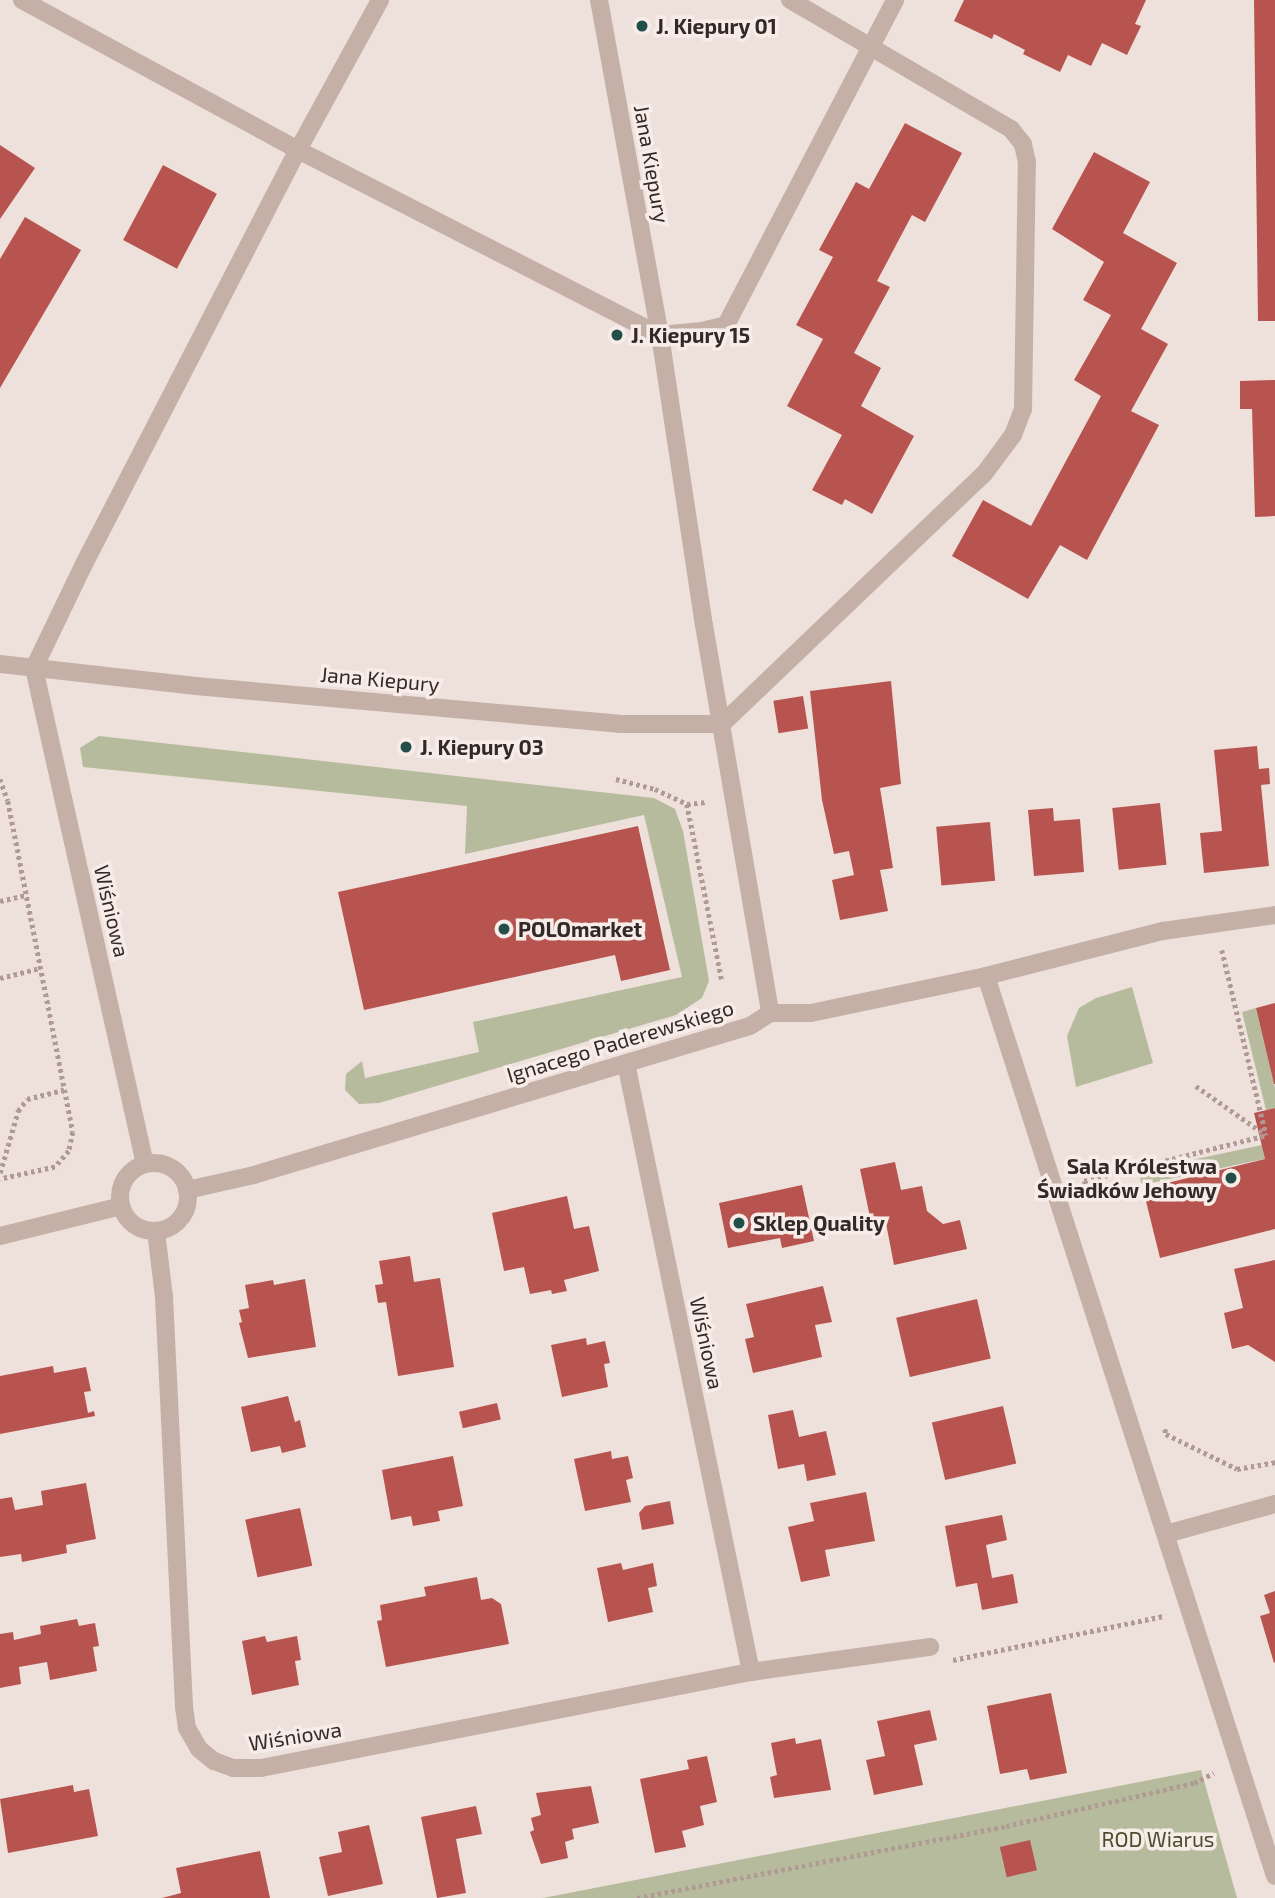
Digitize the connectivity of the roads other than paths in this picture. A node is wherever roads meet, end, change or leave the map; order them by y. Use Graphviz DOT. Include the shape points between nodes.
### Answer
graph roads {
  1 [pos="22,0"];
  2 [pos="380,0"];
  3 [pos="599,0"];
  4 [pos="790,0"];
  5 [pos="895,0"];
  6 [pos="869,46"];
  7 [pos="298,150"];
  8 [pos="660,335"];
  9 [pos="0,664"];
  10 [pos="34,668"];
  11 [pos="722,724"];
  12 [pos="1275,915"];
  13 [pos="986,976"];
  14 [pos="770,1013"];
  15 [pos="626,1063"];
  16 [pos="145,1164"];
  17 [pos="187,1190"];
  18 [pos="121,1206"];
  19 [pos="156,1231"];
  20 [pos="0,1236"];
  21 [pos="1275,1504"];
  22 [pos="1167,1534"];
  23 [pos="930,1647"];
  24 [pos="751,1672"];
  25 [pos="1275,1877"];
  1 -- 7 [label="street"];
  2 -- 7 [label="street"];
  3 -- 8 [label="street, Jana Kiepury"];
  4 -- 6 [label="street"];
  5 -- 6 [label="street"];
  6 -- 8 [label="street" via="726,325"];
  6 -- 11 [label="street" via="1011,129 1023,144 1027,162 1023,408 1013,435 984,474"];
  7 -- 8 [label="street"];
  7 -- 10 [label="street"];
  8 -- 11 [label="street, Jana Kiepury"];
  9 -- 10 [label="street, Jana Kiepury"];
  10 -- 11 [label="street, Jana Kiepury" via="618,724"];
  10 -- 16 [label="street, Wiśniowa"];
  11 -- 14 [label="street, Jana Kiepury"];
  12 -- 13 [label="street, Ignacego Paderewskiego" via="1163,931"];
  13 -- 14 [label="street, Ignacego Paderewskiego" via="811,1013"];
  13 -- 22 [label="street"];
  14 -- 15 [label="street, Ignacego Paderewskiego" via="750,1026"];
  15 -- 17 [label="street, Ignacego Paderewskiego" via="254,1175"];
  15 -- 24 [label="street, Wiśniowa"];
  16 -- 17 [label="street" via="172,1168"];
  16 -- 18 [label="street" via="127,1176 119,1195"];
  17 -- 19 [label="street" via="184,1213 177,1222"];
  18 -- 19 [label="street" via="134,1225"];
  18 -- 20 [label="street"];
  19 -- 24 [label="street, Wiśniowa" via="164,1297 184,1707 187,1728 199,1749 214,1761 233,1768 261,1768"];
  21 -- 22 [label="street"];
  22 -- 25 [label="street"];
  23 -- 24 [label="street, Wiśniowa"];
}
